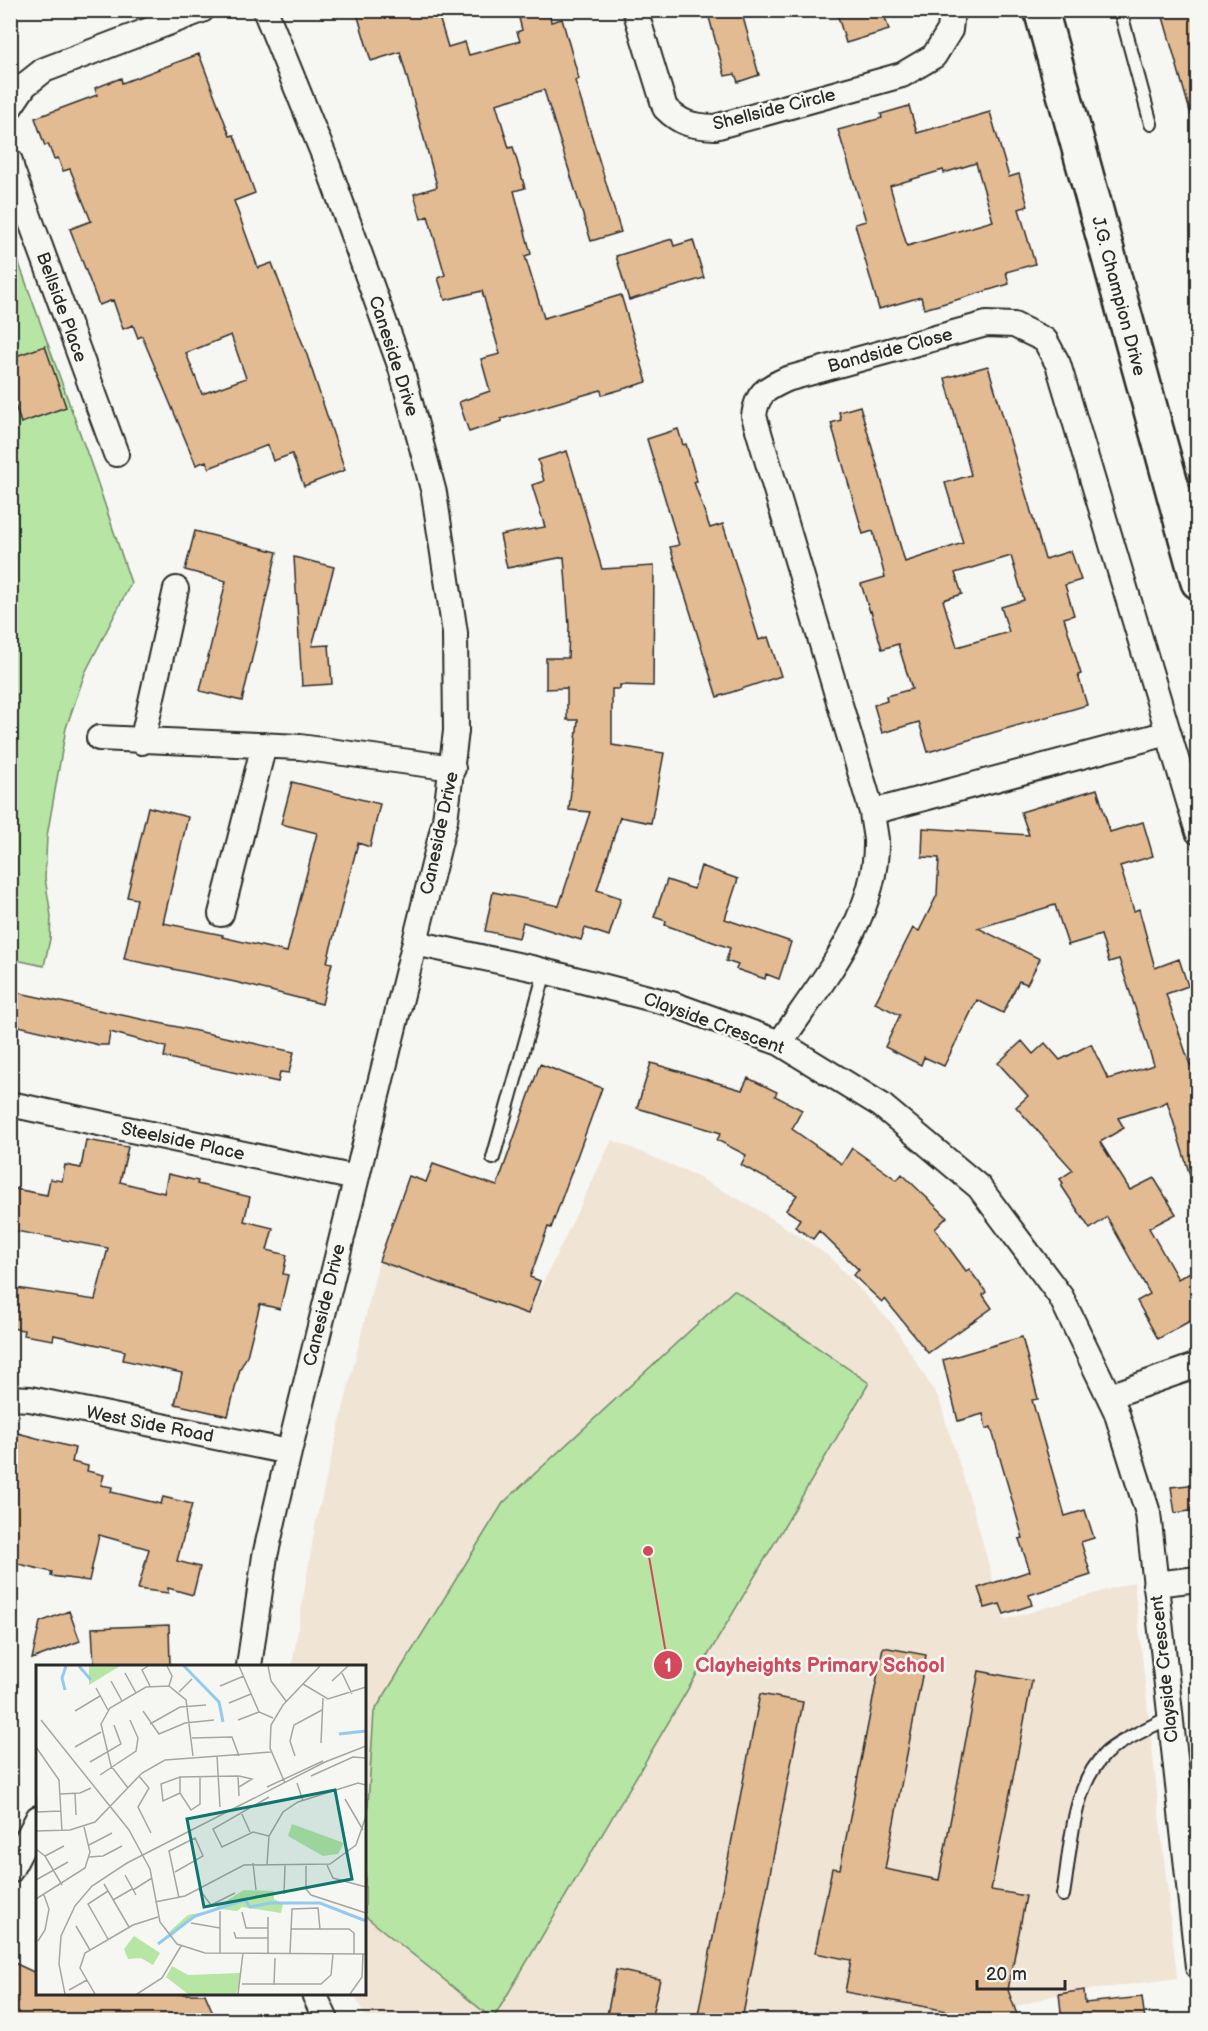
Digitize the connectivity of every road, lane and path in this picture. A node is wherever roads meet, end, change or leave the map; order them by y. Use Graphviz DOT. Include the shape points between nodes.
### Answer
graph roads {
  1 [pos="202,10"];
  2 [pos="265,10"];
  3 [pos="635,10"];
  4 [pos="952,10"];
  5 [pos="1041,10"];
  6 [pos="1120,10"];
  7 [pos="10,107"];
  8 [pos="1151,124"];
  9 [pos="10,161"];
  10 [pos="116,453"];
  11 [pos="1197,582"];
  12 [pos="176,589"];
  13 [pos="1168,733"];
  14 [pos="99,738"];
  15 [pos="142,741"];
  16 [pos="264,745"];
  17 [pos="453,768"];
  18 [pos="872,812"];
  19 [pos="1197,832"];
  20 [pos="221,914"];
  21 [pos="415,943"];
  22 [pos="545,972"];
  23 [pos="780,1043"];
  24 [pos="10,1104"];
  25 [pos="493,1158"];
  26 [pos="357,1178"];
  27 [pos="1197,1365"];
  28 [pos="1110,1396"];
  29 [pos="10,1398"];
  30 [pos="289,1452"];
  31 [pos="1197,1579"];
  32 [pos="1155,1584"];
  33 [pos="249,1665"];
  34 [pos="1170,1717"];
  35 [pos="36,1822"];
  36 [pos="10,1871"];
  37 [pos="1063,1895"];
  38 [pos="1197,1967"];
  39 [pos="314,1995"];
  40 [pos="326,2020"];
  1 -- 7 [label="street" via="44,70 25,85"];
  2 -- 17 [label="street, Caneside Drive" via="325,158 401,368 434,493 455,633"];
  3 -- 4 [label="street, Shellside Circle" via="665,108 676,119 694,126 715,126 902,75 933,56 950,30"];
  5 -- 11 [label="main road, J.G. Champion Drive"];
  6 -- 8 [label="lane"];
  9 -- 10 [label="street, Bellside Place"];
  12 -- 15 [label="street"];
  13 -- 18 [label="street"];
  13 -- 18 [label="street, Bandside Close" via="1059,364 1045,339 1014,325 986,324 786,379 764,390 756,403 754,416"];
  13 -- 19 [label="street, Bandside Close"];
  14 -- 15 [label="street"];
  15 -- 16 [label="street"];
  16 -- 17 [label="street" via="322,749"];
  16 -- 20 [label="street"];
  17 -- 21 [label="street, Caneside Drive" via="445,820"];
  18 -- 23 [label="street, Bandside Close" via="876,840 873,871 855,926"];
  21 -- 22 [label="street, Clayside Crescent"];
  21 -- 26 [label="street, Caneside Drive"];
  22 -- 23 [label="street, Clayside Crescent" via="672,1004"];
  22 -- 25 [label="lane"];
  23 -- 28 [label="street, Clayside Crescent" via="881,1105 979,1187 1061,1297"];
  24 -- 26 [label="street, Steelside Place"];
  26 -- 30 [label="street, Caneside Drive"];
  27 -- 28 [label="street"];
  28 -- 32 [label="street, Clayside Crescent" via="1148,1513"];
  29 -- 30 [label="street, West Side Road"];
  30 -- 33 [label="street, Caneside Drive" via="265,1556"];
  31 -- 32 [label="street, Clayside Crescent"];
  32 -- 34 [label="street, Clayside Crescent"];
  34 -- 37 [label="lane" via="1106,1753 1090,1775 1080,1795"];
  34 -- 38 [label="street, Clayside Crescent"];
  35 -- 36 [label="street"];
  39 -- 40 [label="street"];
}
